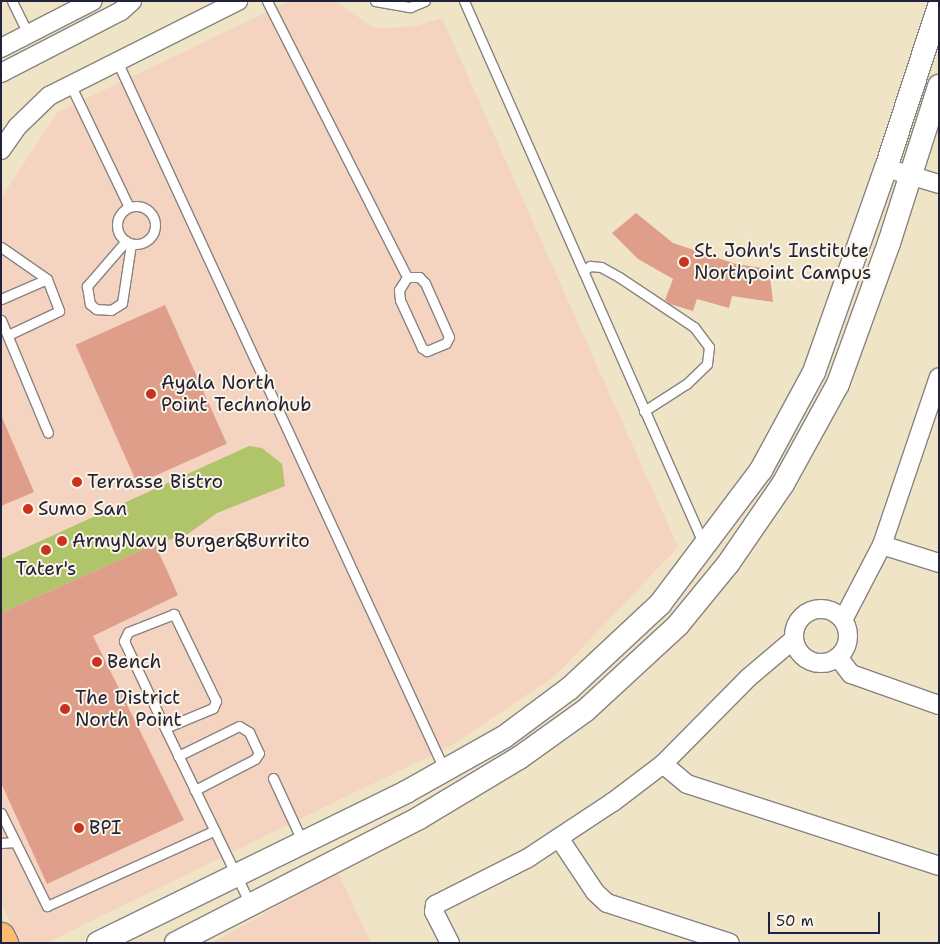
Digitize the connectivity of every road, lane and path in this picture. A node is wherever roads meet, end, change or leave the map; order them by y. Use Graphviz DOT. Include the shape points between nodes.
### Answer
graph roads {
  1 [pos="12,1"];
  2 [pos="132,1"];
  3 [pos="238,1"];
  4 [pos="267,1"];
  5 [pos="375,1"];
  6 [pos="425,1"];
  7 [pos="464,1"];
  8 [pos="88,4"];
  9 [pos="939,6"];
  10 [pos="91,27"];
  11 [pos="28,34"];
  12 [pos="932,45"];
  13 [pos="1,48"];
  14 [pos="117,61"];
  15 [pos="1,73"];
  16 [pos="70,84"];
  17 [pos="939,86"];
  18 [pos="1,150"];
  19 [pos="886,168"];
  20 [pos="909,176"];
  21 [pos="939,184"];
  22 [pos="129,207"];
  23 [pos="128,242"];
  24 [pos="1,247"];
  25 [pos="583,272"];
  26 [pos="407,277"];
  27 [pos="47,279"];
  28 [pos="1,299"];
  29 [pos="1,320"];
  30 [pos="8,335"];
  31 [pos="939,377"];
  32 [pos="644,411"];
  33 [pos="932,417"];
  34 [pos="48,433"];
  35 [pos="782,434"];
  36 [pos="805,446"];
  37 [pos="882,545"];
  38 [pos="705,547"];
  39 [pos="939,563"];
  40 [pos="844,618"];
  41 [pos="793,640"];
  42 [pos="838,657"];
  43 [pos="939,705"];
  44 [pos="165,728"];
  45 [pos="178,756"];
  46 [pos="663,764"];
  47 [pos="444,769"];
  48 [pos="273,778"];
  49 [pos="195,790"];
  50 [pos="406,792"];
  51 [pos="1,813"];
  52 [pos="419,818"];
  53 [pos="215,830"];
  54 [pos="559,838"];
  55 [pos="15,842"];
  56 [pos="1,843"];
  57 [pos="303,843"];
  58 [pos="939,866"];
  59 [pos="238,876"];
  60 [pos="251,905"];
  61 [pos="1,937"];
  62 [pos="4,943"];
  63 [pos="98,943"];
  64 [pos="176,943"];
  65 [pos="450,943"];
  66 [pos="730,943"];
  1 -- 11 [label="lane"];
  2 -- 10 [label="street" via="121,11"];
  3 -- 14 [label="street"];
  4 -- 26 [label="lane"];
  5 -- 6 [label="lane" via="410,7"];
  7 -- 25 [label="lane"];
  8 -- 10 [label="street"];
  8 -- 11 [label="street"];
  9 -- 12 [label="street"];
  10 -- 15 [label="street"];
  11 -- 13 [label="street"];
  12 -- 19 [label="street"];
  14 -- 16 [label="street"];
  14 -- 47 [label="lane"];
  16 -- 18 [label="street" via="49,96 17,127"];
  16 -- 22 [label="lane"];
  17 -- 20 [label="street"];
  19 -- 20 [label="street"];
  19 -- 35 [label="street" via="814,372"];
  20 -- 21 [label="street"];
  20 -- 36 [label="street" via="889,243 838,384"];
  22 -- 23 [label="lane" via="117,222 119,235"];
  22 -- 23 [label="lane" via="147,209 155,225 146,241"];
  23 -- 23 [label="lane" via="87,286 90,304 96,309 111,310 122,303"];
  24 -- 27 [label="lane"];
  25 -- 32 [label="lane"];
  25 -- 32 [label="lane" via="590,266 601,267 619,277 694,327 709,347 707,364 686,384"];
  26 -- 26 [label="lane" via="399,290 400,300 422,348 428,351 446,343 449,337 425,283 419,277"];
  27 -- 28 [label="lane"];
  27 -- 30 [label="lane" via="58,313"];
  29 -- 30 [label="lane"];
  30 -- 34 [label="lane"];
  31 -- 33 [label="street"];
  32 -- 38 [label="lane"];
  33 -- 37 [label="street"];
  35 -- 36 [label="street"];
  35 -- 38 [label="street" via="761,470"];
  36 -- 52 [label="street" via="728,564 678,625 586,710 519,758"];
  37 -- 39 [label="street"];
  37 -- 40 [label="street"];
  38 -- 47 [label="street" via="660,604 570,688 504,737"];
  40 -- 41 [label="street" via="827,609 808,612 796,624"];
  40 -- 42 [label="street" via="849,631 848,643"];
  41 -- 42 [label="street" via="800,654 816,663"];
  41 -- 46 [label="street" via="754,672"];
  42 -- 43 [label="street" via="851,674"];
  44 -- 44 [label="lane" via="213,708 216,701 174,614 124,636"];
  44 -- 45 [label="lane"];
  45 -- 49 [label="lane"];
  45 -- 49 [label="lane" via="239,726 244,727 252,739 259,753 256,759"];
  46 -- 54 [label="street"];
  46 -- 58 [label="street" via="687,784"];
  47 -- 50 [label="street"];
  48 -- 57 [label="lane"];
  49 -- 53 [label="lane"];
  50 -- 52 [label="street"];
  50 -- 57 [label="street"];
  51 -- 55 [label="lane"];
  52 -- 60 [label="street"];
  53 -- 55 [label="lane" via="47,906"];
  53 -- 59 [label="lane"];
  54 -- 65 [label="street" via="528,858 435,905 434,912"];
  54 -- 66 [label="street" via="595,892 607,903"];
  55 -- 56 [label="lane"];
  57 -- 59 [label="street"];
  59 -- 60 [label="lane"];
  59 -- 63 [label="street"];
  60 -- 64 [label="street"];
  61 -- 62 [label="main road"];
}
